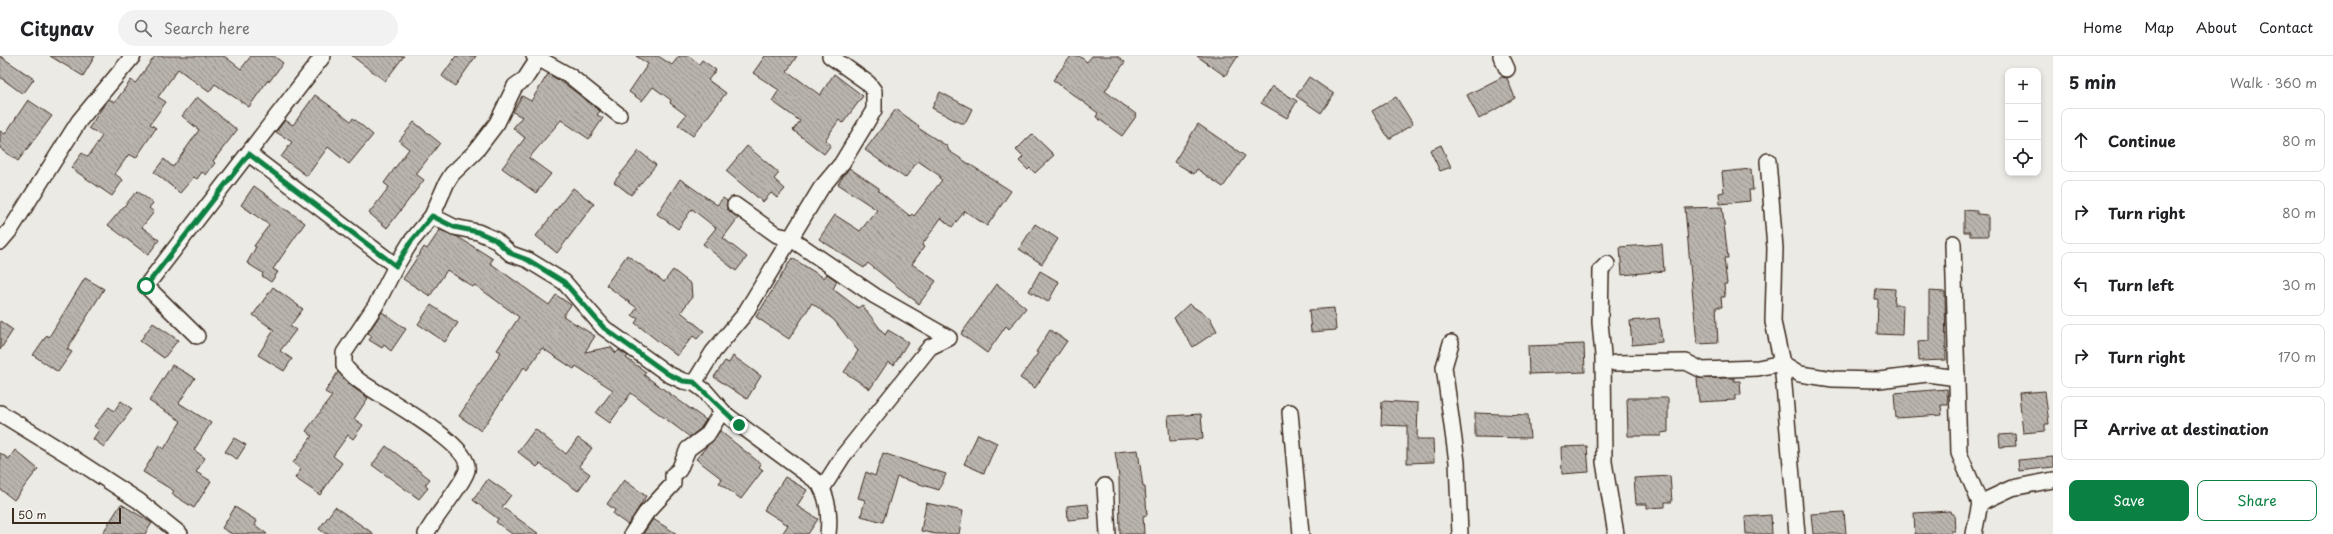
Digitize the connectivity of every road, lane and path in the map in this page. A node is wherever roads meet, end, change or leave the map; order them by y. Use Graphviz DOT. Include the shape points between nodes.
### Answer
graph roads {
  1 [pos="133,56"];
  2 [pos="323,56"];
  3 [pos="830,56"];
  4 [pos="536,58"];
  5 [pos="619,115"];
  6 [pos="249,154"];
  7 [pos="1768,160"];
  8 [pos="735,205"];
  9 [pos="432,216"];
  10 [pos="790,238"];
  11 [pos="0,242"];
  12 [pos="1953,243"];
  13 [pos="1607,264"];
  14 [pos="396,266"];
  15 [pos="197,336"];
  16 [pos="1451,343"];
  17 [pos="1615,363"];
  18 [pos="1782,363"];
  19 [pos="1957,374"];
  20 [pos="694,382"];
  21 [pos="722,411"];
  22 [pos="1290,412"];
  23 [pos="0,413"];
  24 [pos="2053,480"];
  25 [pos="1105,486"];
  26 [pos="822,489"];
  27 [pos="1980,503"];
  28 [pos="180,534"];
  29 [pos="426,534"];
  30 [pos="632,534"];
  31 [pos="828,534"];
  32 [pos="1108,534"];
  33 [pos="1301,534"];
  34 [pos="1460,534"];
  35 [pos="1616,534"];
  36 [pos="1797,534"];
  37 [pos="1974,534"];
  1 -- 11 [label="street" via="79,121 11,229"];
  2 -- 6 [label="street"];
  3 -- 10 [label="street" via="868,83 874,91 874,110 842,163 821,188"];
  4 -- 5 [label="street" via="570,76"];
  4 -- 9 [label="street" via="529,74 515,86 497,123 476,152 452,174"];
  6 -- 14 [label="street"];
  6 -- 15 [label="street" via="146,286"];
  7 -- 18 [label="street" via="1775,248 1773,322"];
  8 -- 10 [label="street" via="777,235"];
  9 -- 14 [label="street" via="410,243"];
  9 -- 20 [label="street" via="454,227 478,232 494,239 512,254 528,260 564,282 604,328 668,374 683,381"];
  10 -- 20 [label="street" via="744,315 713,352"];
  10 -- 26 [label="street" via="875,296 949,338 930,347 843,456"];
  12 -- 19 [label="street"];
  13 -- 35 [label="street" via="1601,270 1600,322 1603,355 1604,462"];
  14 -- 29 [label="street" via="376,305 344,353 343,360 344,366 357,379 450,441 467,464 464,476"];
  16 -- 34 [label="street" via="1444,367 1458,462"];
  17 -- 18 [label="street" via="1686,362 1702,370 1758,368"];
  18 -- 19 [label="street" via="1800,374 1833,379 1879,380 1927,374 1950,377"];
  18 -- 36 [label="street"];
  19 -- 27 [label="street" via="1959,453"];
  20 -- 21 [label="street"];
  21 -- 26 [label="street" via="819,483"];
  21 -- 30 [label="street" via="707,435 688,450 679,470 673,475 673,484 646,513"];
  22 -- 33 [label="street"];
  23 -- 28 [label="street" via="139,501"];
  24 -- 27 [label="street" via="2012,488"];
  25 -- 32 [label="street"];
  26 -- 31 [label="street" via="827,504"];
  27 -- 37 [label="street"];
}
